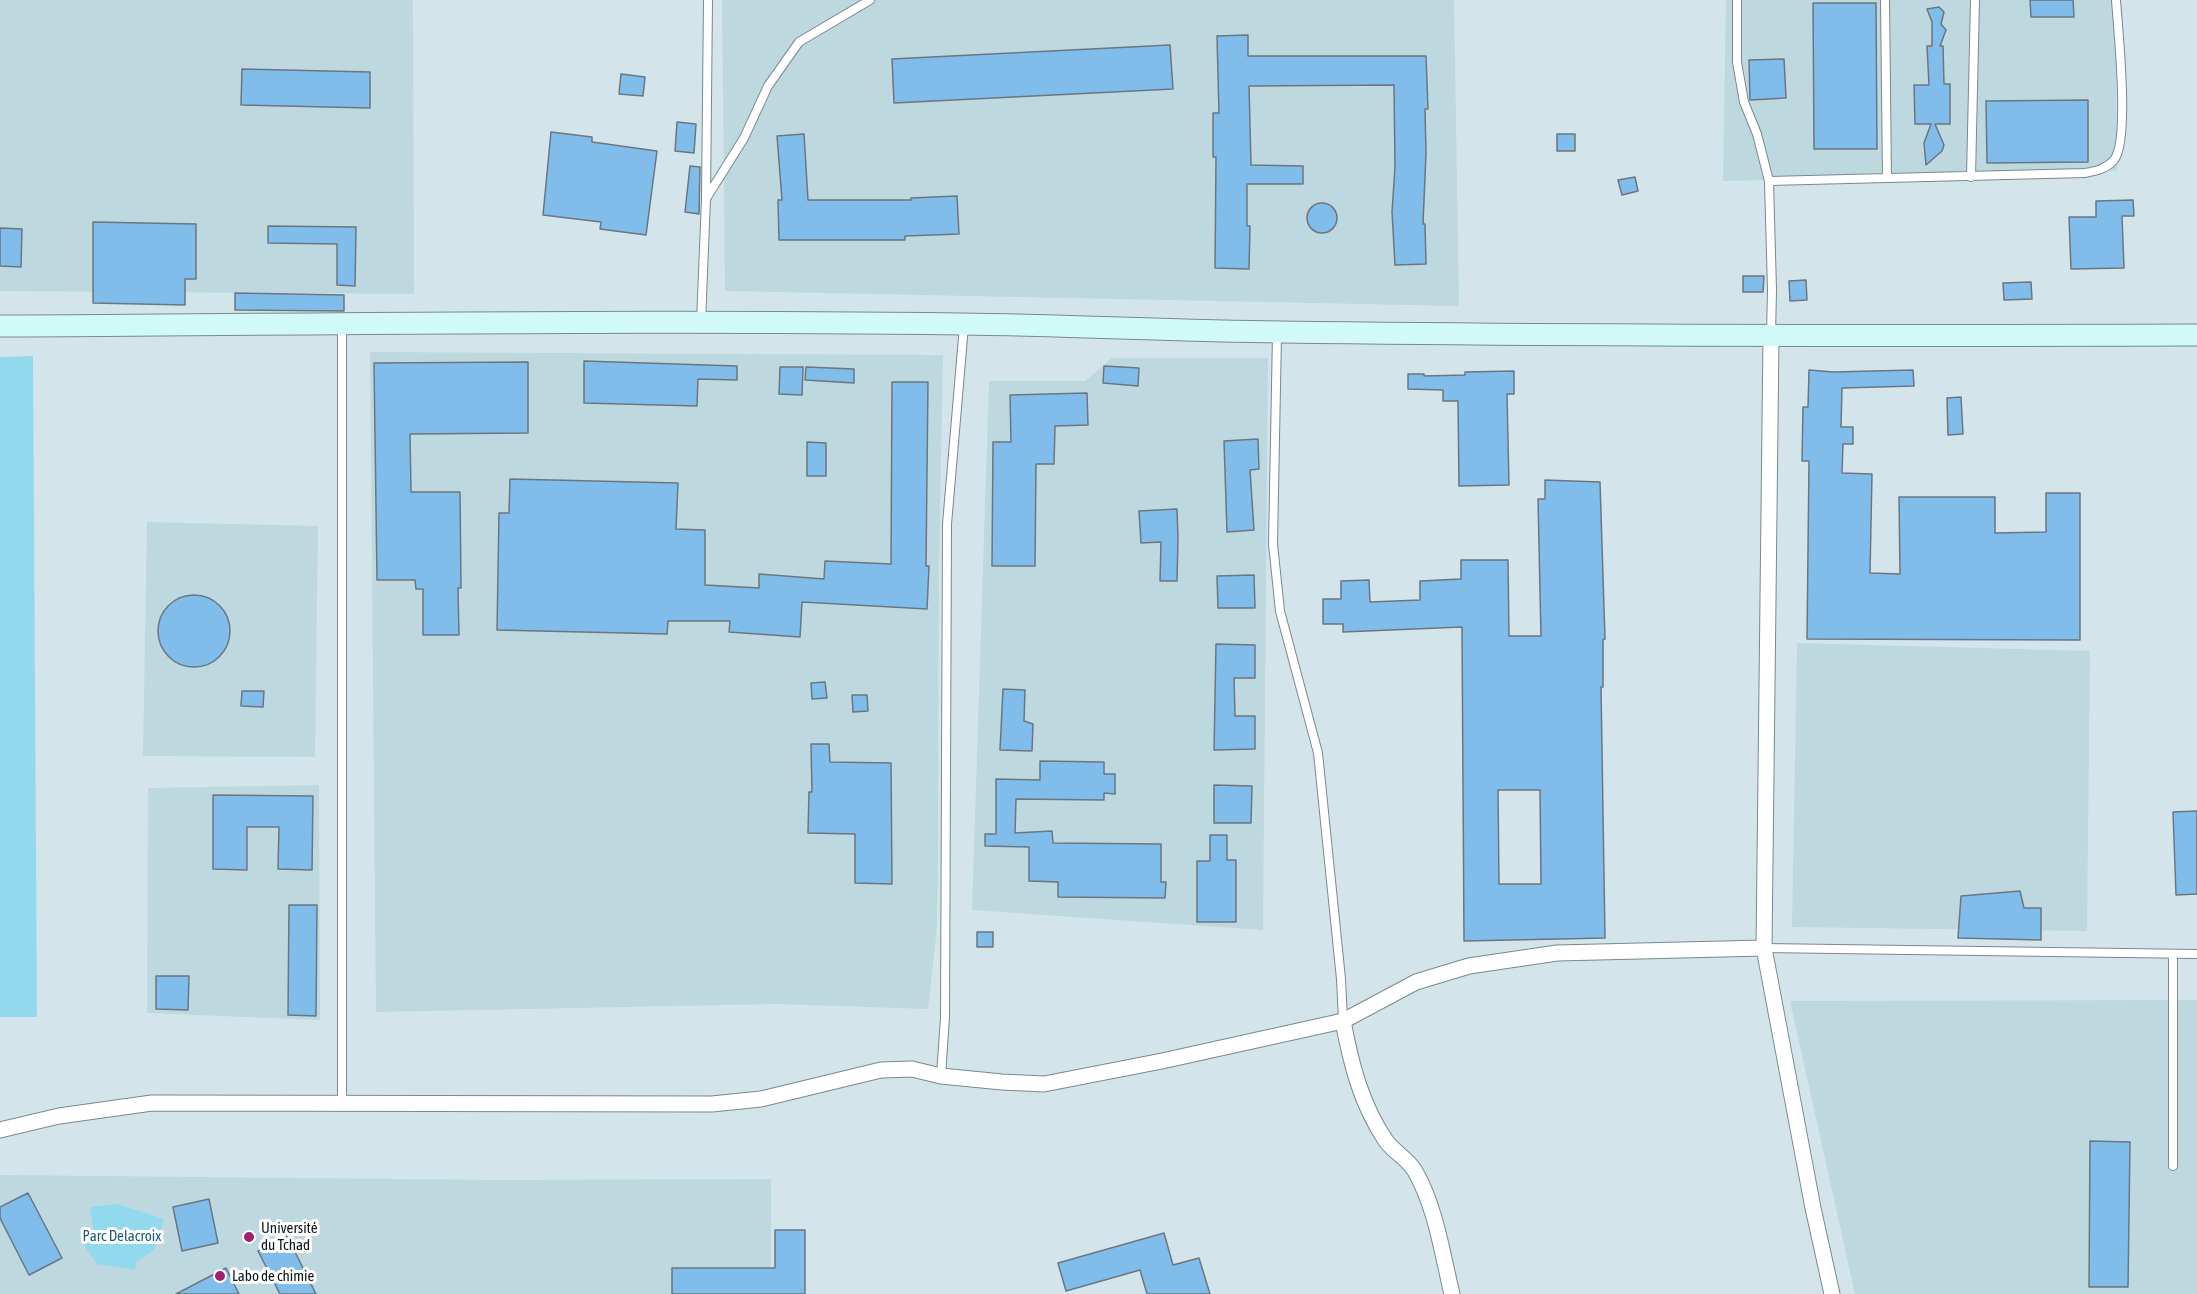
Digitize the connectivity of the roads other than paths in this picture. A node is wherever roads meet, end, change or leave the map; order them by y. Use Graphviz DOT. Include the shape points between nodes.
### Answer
graph roads {
  1 [pos="708,0"];
  2 [pos="870,0"];
  3 [pos="1737,0"];
  4 [pos="1885,0"];
  5 [pos="1975,0"];
  6 [pos="2116,0"];
  7 [pos="1971,177"];
  8 [pos="1887,178"];
  9 [pos="1768,181"];
  10 [pos="706,198"];
  11 [pos="342,324"];
  12 [pos="701,324"];
  13 [pos="964,324"];
  14 [pos="0,326"];
  15 [pos="1277,332"];
  16 [pos="2197,335"];
  17 [pos="1771,336"];
  18 [pos="1764,948"];
  19 [pos="2173,954"];
  20 [pos="2197,954"];
  21 [pos="1343,1021"];
  22 [pos="941,1076"];
  23 [pos="342,1104"];
  24 [pos="0,1130"];
  25 [pos="2173,1166"];
  26 [pos="1452,1294"];
  27 [pos="1832,1294"];
  1 -- 10 [label="lane"];
  2 -- 10 [label="lane" via="799,42 768,86 744,138"];
  3 -- 9 [label="lane" via="1737,62 1744,102 1757,134"];
  4 -- 8 [label="lane"];
  5 -- 7 [label="lane"];
  6 -- 7 [label="lane" via="2122,116 2121,144 2115,159 2104,168 2085,174"];
  7 -- 8 [label="lane"];
  8 -- 9 [label="lane"];
  9 -- 17 [label="lane"];
  10 -- 12 [label="lane"];
  11 -- 12 [label="street"];
  11 -- 14 [label="street"];
  11 -- 23 [label="lane"];
  12 -- 13 [label="street"];
  13 -- 15 [label="street"];
  13 -- 22 [label="lane" via="947,524 945,1017"];
  15 -- 17 [label="street"];
  15 -- 21 [label="lane" via="1273,544 1281,611 1318,753"];
  16 -- 17 [label="street"];
  17 -- 18 [label="street"];
  18 -- 19 [label="lane"];
  18 -- 21 [label="street" via="1557,953 1469,966 1416,982"];
  18 -- 27 [label="street"];
  19 -- 20 [label="lane"];
  19 -- 25 [label="lane"];
  21 -- 22 [label="street" via="1044,1084"];
  21 -- 26 [label="street" via="1349,1056 1368,1113 1388,1143 1413,1169 1430,1203"];
  22 -- 23 [label="street" via="912,1069 881,1070 761,1099 712,1104"];
  23 -- 24 [label="street" via="152,1103 59,1116"];
}
